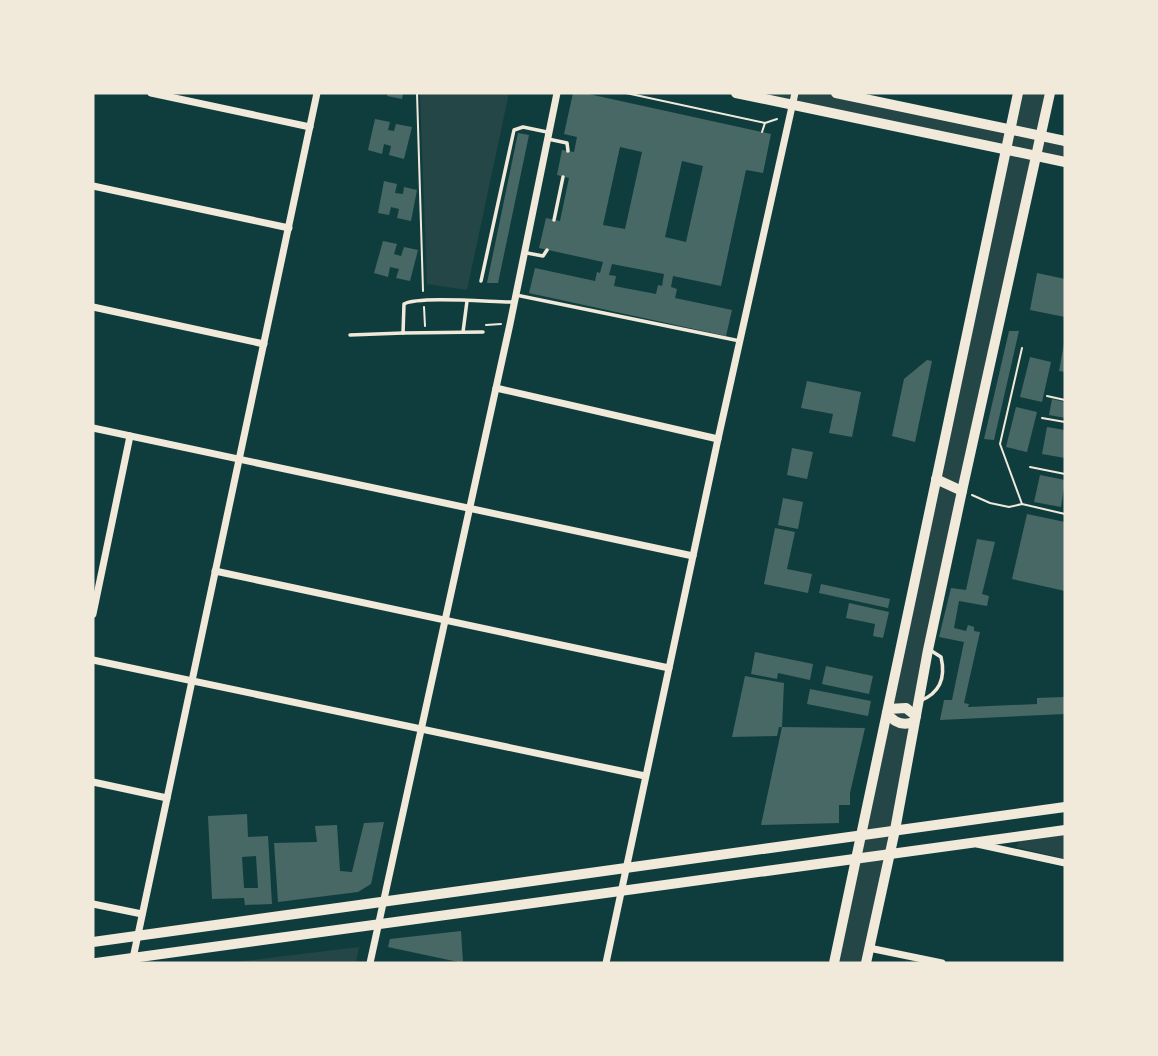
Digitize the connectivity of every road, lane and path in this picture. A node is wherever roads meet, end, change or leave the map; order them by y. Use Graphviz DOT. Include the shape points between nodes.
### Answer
graph roads {
  1 [pos="151,93"];
  2 [pos="317,93"];
  3 [pos="417,93"];
  4 [pos="557,93"];
  5 [pos="626,93"];
  6 [pos="736,93"];
  7 [pos="795,93"];
  8 [pos="836,93"];
  9 [pos="1018,93"];
  10 [pos="1050,93"];
  11 [pos="792,105"];
  12 [pos="777,119"];
  13 [pos="765,122"];
  14 [pos="310,128"];
  15 [pos="1009,130"];
  16 [pos="762,132"];
  17 [pos="548,136"];
  18 [pos="1040,136"];
  19 [pos="1065,141"];
  20 [pos="1005,150"];
  21 [pos="568,151"];
  22 [pos="1036,156"];
  23 [pos="1065,162"];
  24 [pos="563,177"];
  25 [pos="93,186"];
  26 [pos="554,220"];
  27 [pos="289,228"];
  28 [pos="547,250"];
  29 [pos="525,252"];
  30 [pos="481,281"];
  31 [pos="516,298"];
  32 [pos="424,300"];
  33 [pos="467,301"];
  34 [pos="93,307"];
  35 [pos="425,326"];
  36 [pos="463,332"];
  37 [pos="482,332"];
  38 [pos="402,333"];
  39 [pos="350,335"];
  40 [pos="740,341"];
  41 [pos="264,344"];
  42 [pos="1022,348"];
  43 [pos="496,388"];
  44 [pos="1047,396"];
  45 [pos="1065,400"];
  46 [pos="1042,418"];
  47 [pos="1065,422"];
  48 [pos="93,428"];
  49 [pos="130,436"];
  50 [pos="718,439"];
  51 [pos="239,459"];
  52 [pos="1030,467"];
  53 [pos="1065,474"];
  54 [pos="936,479"];
  55 [pos="962,491"];
  56 [pos="1021,504"];
  57 [pos="470,509"];
  58 [pos="1065,514"];
  59 [pos="693,556"];
  60 [pos="215,571"];
  61 [pos="93,614"];
  62 [pos="445,619"];
  63 [pos="928,650"];
  64 [pos="93,660"];
  65 [pos="669,668"];
  66 [pos="192,681"];
  67 [pos="918,702"];
  68 [pos="888,711"];
  69 [pos="915,719"];
  70 [pos="421,729"];
  71 [pos="645,776"];
  72 [pos="93,782"];
  73 [pos="167,797"];
  74 [pos="1065,807"];
  75 [pos="895,830"];
  76 [pos="1065,830"];
  77 [pos="862,835"];
  78 [pos="968,842"];
  79 [pos="890,853"];
  80 [pos="857,857"];
  81 [pos="1065,863"];
  82 [pos="625,868"];
  83 [pos="621,890"];
  84 [pos="383,901"];
  85 [pos="93,904"];
  86 [pos="142,914"];
  87 [pos="378,924"];
  88 [pos="138,936"];
  89 [pos="93,942"];
  90 [pos="869,948"];
  91 [pos="133,960"];
  92 [pos="96,963"];
  93 [pos="370,963"];
  94 [pos="606,963"];
  95 [pos="834,963"];
  96 [pos="866,963"];
  97 [pos="942,963"];
  1 -- 14 [label="street"];
  2 -- 14 [label="street"];
  3 -- 32 [label="path"];
  4 -- 17 [label="street"];
  5 -- 13 [label="path"];
  6 -- 11 [label="main road"];
  7 -- 11 [label="street"];
  8 -- 15 [label="main road"];
  9 -- 15 [label="main road"];
  10 -- 18 [label="main road"];
  11 -- 20 [label="main road"];
  11 -- 40 [label="street"];
  12 -- 13 [label="path"];
  13 -- 16 [label="path"];
  14 -- 27 [label="street"];
  15 -- 18 [label="main road"];
  15 -- 20 [label="main road"];
  17 -- 21 [label="lane" via="567,143"];
  17 -- 29 [label="street"];
  17 -- 30 [label="lane" via="523,128 514,130"];
  18 -- 19 [label="main road"];
  18 -- 22 [label="main road"];
  20 -- 22 [label="main road"];
  20 -- 54 [label="main road"];
  22 -- 23 [label="main road"];
  22 -- 55 [label="main road"];
  24 -- 26 [label="lane"];
  25 -- 27 [label="street"];
  27 -- 41 [label="street"];
  28 -- 29 [label="lane" via="545,256"];
  29 -- 31 [label="street"];
  31 -- 33 [label="lane"];
  31 -- 40 [label="lane"];
  31 -- 43 [label="street"];
  32 -- 33 [label="lane"];
  32 -- 35 [label="path"];
  32 -- 38 [label="lane" via="404,304"];
  33 -- 36 [label="lane"];
  34 -- 41 [label="street"];
  36 -- 37 [label="lane"];
  36 -- 38 [label="lane"];
  38 -- 39 [label="lane"];
  40 -- 50 [label="street"];
  41 -- 51 [label="street"];
  42 -- 56 [label="path" via="1000,444"];
  43 -- 50 [label="street"];
  43 -- 57 [label="street"];
  44 -- 45 [label="path"];
  46 -- 47 [label="path"];
  48 -- 49 [label="street"];
  49 -- 51 [label="street"];
  49 -- 61 [label="street"];
  50 -- 59 [label="street"];
  51 -- 57 [label="street"];
  51 -- 60 [label="street"];
  52 -- 53 [label="path"];
  54 -- 55 [label="main road"];
  54 -- 68 [label="main road"];
  55 -- 56 [label="path" via="1009,508"];
  55 -- 63 [label="main road"];
  56 -- 58 [label="path"];
  57 -- 59 [label="street"];
  57 -- 62 [label="street"];
  59 -- 65 [label="street"];
  60 -- 62 [label="street"];
  60 -- 66 [label="street"];
  62 -- 65 [label="street"];
  62 -- 70 [label="street"];
  63 -- 67 [label="main road"];
  63 -- 67 [label="lane" via="941,657 944,668 939,689"];
  64 -- 66 [label="street"];
  65 -- 71 [label="street"];
  66 -- 70 [label="street"];
  66 -- 73 [label="street"];
  67 -- 69 [label="main road"];
  68 -- 69 [label="main road" via="906,708"];
  68 -- 69 [label="main road" via="902,724"];
  68 -- 77 [label="main road"];
  69 -- 75 [label="main road"];
  70 -- 71 [label="street"];
  70 -- 84 [label="street"];
  71 -- 82 [label="street"];
  72 -- 73 [label="street"];
  73 -- 86 [label="street"];
  74 -- 75 [label="main road"];
  75 -- 77 [label="main road"];
  75 -- 79 [label="main road"];
  76 -- 78 [label="main road"];
  77 -- 80 [label="main road"];
  77 -- 82 [label="main road"];
  78 -- 79 [label="main road"];
  78 -- 81 [label="street"];
  79 -- 80 [label="main road"];
  79 -- 90 [label="main road"];
  80 -- 83 [label="main road"];
  80 -- 95 [label="main road"];
  82 -- 83 [label="street"];
  82 -- 84 [label="main road"];
  83 -- 87 [label="main road"];
  83 -- 94 [label="street"];
  84 -- 87 [label="street"];
  84 -- 88 [label="main road"];
  85 -- 86 [label="street"];
  86 -- 88 [label="street"];
  87 -- 91 [label="main road"];
  87 -- 93 [label="street"];
  88 -- 89 [label="main road"];
  88 -- 91 [label="street"];
  90 -- 96 [label="main road"];
  90 -- 97 [label="street"];
  91 -- 92 [label="main road"];
}
